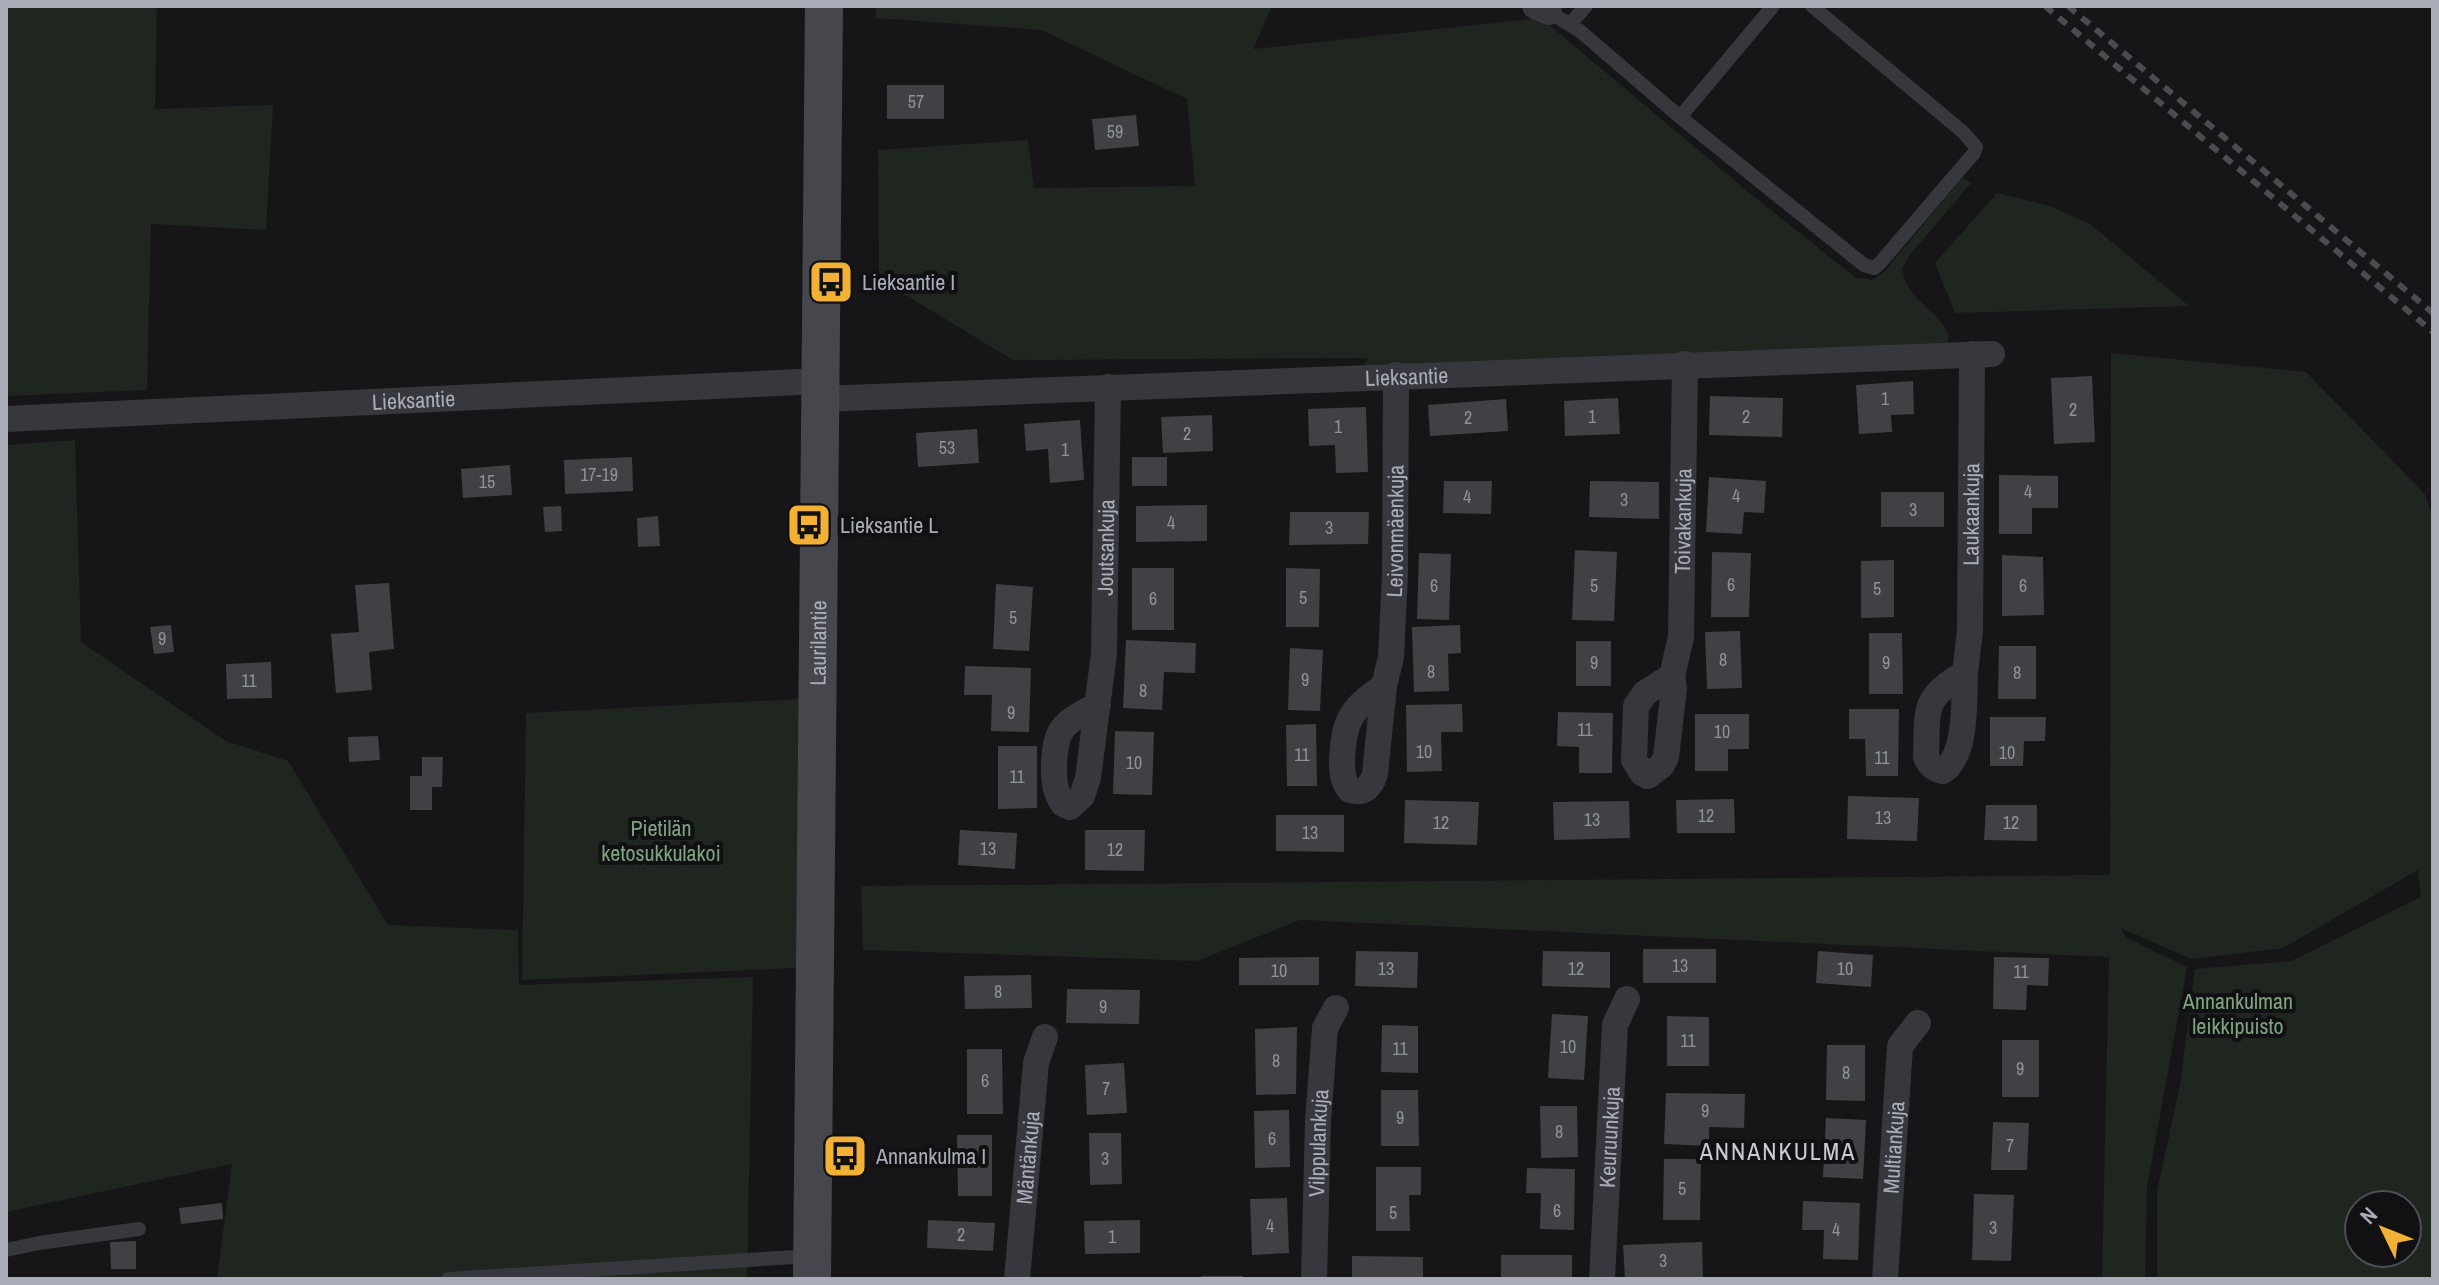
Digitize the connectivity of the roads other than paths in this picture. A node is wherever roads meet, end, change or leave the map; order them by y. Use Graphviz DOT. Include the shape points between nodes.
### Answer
graph roads {
  1 [pos="824,6"];
  2 [pos="1586,6"];
  3 [pos="1773,6"];
  4 [pos="1812,6"];
  5 [pos="1551,14"];
  6 [pos="1680,117"];
  7 [pos="1982,354"];
  8 [pos="1685,364"];
  9 [pos="1396,375"];
  10 [pos="1108,387"];
  11 [pos="821,390"];
  12 [pos="6,419"];
  13 [pos="1965,673"];
  14 [pos="1672,676"];
  15 [pos="1384,686"];
  16 [pos="1098,705"];
  17 [pos="1627,999"];
  18 [pos="1336,1008"];
  19 [pos="1918,1023"];
  20 [pos="1045,1037"];
  21 [pos="139,1229"];
  22 [pos="6,1250"];
  23 [pos="812,1267"];
  24 [pos="448,1279"];
  25 [pos="1017,1279"];
  26 [pos="1314,1279"];
  27 [pos="1602,1279"];
  28 [pos="1885,1279"];
  1 -- 11 [label="street, Laurilantie"];
  2 -- 5 [label="lane"];
  3 -- 6 [label="lane"];
  4 -- 6 [label="lane" via="1976,147 1880,263 1874,268 1864,265"];
  5 -- 6 [label="lane"];
  7 -- 8 [label="street, Lieksantie"];
  7 -- 13 [label="street, Laukaankuja"];
  8 -- 9 [label="street, Lieksantie"];
  8 -- 14 [label="street, Toivakankuja" via="1681,637"];
  9 -- 10 [label="street, Lieksantie"];
  9 -- 15 [label="street, Leivonmäenkuja" via="1395,574 1391,657"];
  10 -- 11 [label="street, Lieksantie"];
  10 -- 16 [label="street, Joutsankuja" via="1105,623"];
  11 -- 12 [label="street, Lieksantie"];
  11 -- 23 [label="street, Laurilantie"];
  17 -- 27 [label="street, Keuruunkuja" via="1615,1025"];
  18 -- 26 [label="street, Vilppulankuja" via="1325,1028"];
  19 -- 28 [label="street, Multiankuja" via="1900,1046"];
  20 -- 25 [label="street, Mäntänkuja" via="1036,1063"];
  21 -- 22 [label="lane"];
  23 -- 24 [label="lane"];
}
